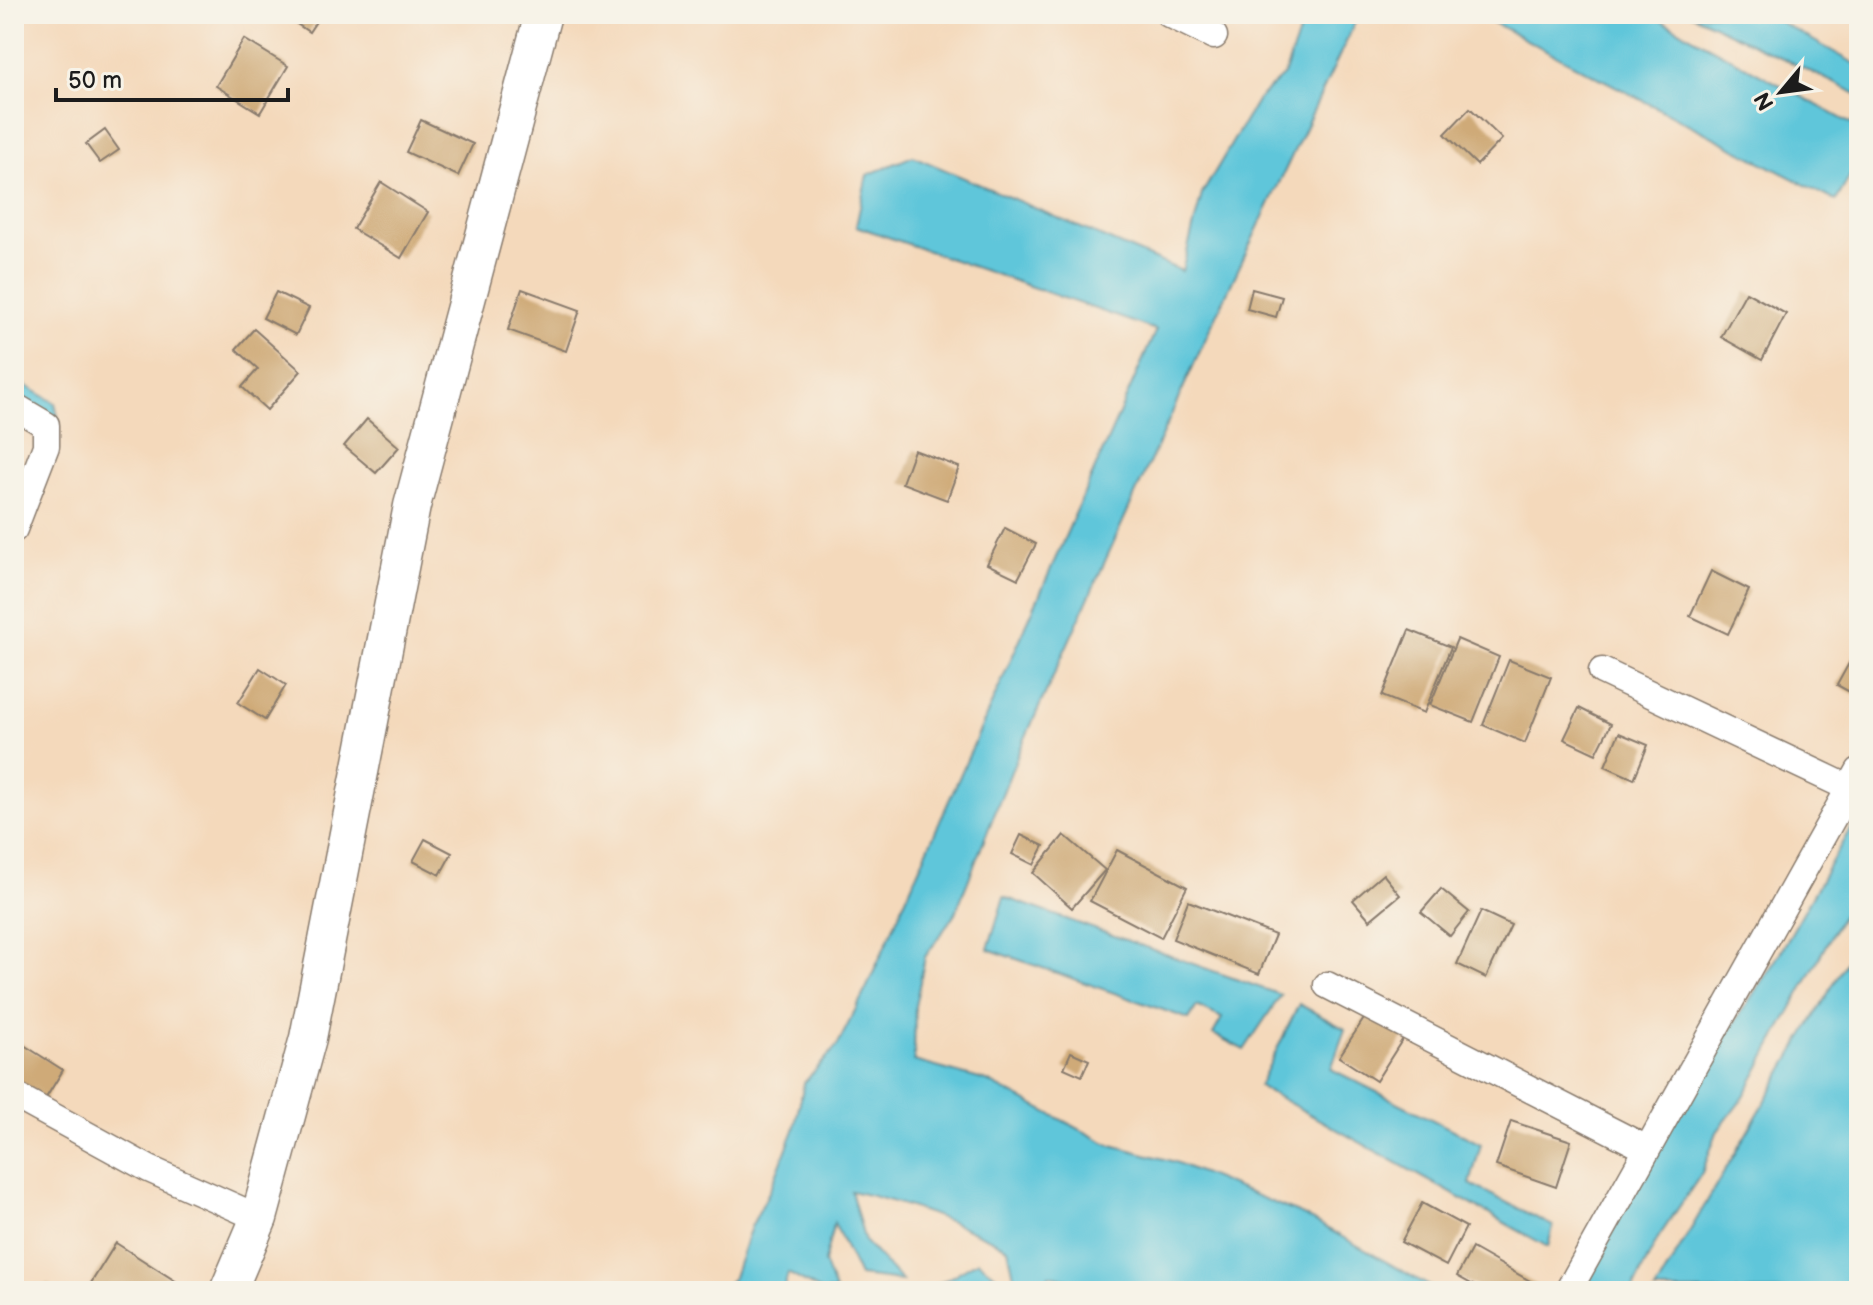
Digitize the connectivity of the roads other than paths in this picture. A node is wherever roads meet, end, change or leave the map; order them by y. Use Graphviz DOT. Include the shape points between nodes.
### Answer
graph roads {
  1 [pos="543,14"];
  2 [pos="1169,14"];
  3 [pos="1214,36"];
  4 [pos="14,406"];
  5 [pos="14,529"];
  6 [pos="1602,671"];
  7 [pos="1854,779"];
  8 [pos="1327,985"];
  9 [pos="14,1095"];
  10 [pos="1647,1149"];
  11 [pos="259,1218"];
  12 [pos="228,1291"];
  13 [pos="1568,1291"];
  1 -- 11 [label="street" via="412,506 308,1038"];
  2 -- 3 [label="street"];
  4 -- 5 [label="street" via="46,425 46,446"];
  6 -- 7 [label="street"];
  7 -- 10 [label="street"];
  8 -- 10 [label="street"];
  9 -- 11 [label="street" via="149,1169"];
  10 -- 13 [label="street"];
  11 -- 12 [label="street"];
}
